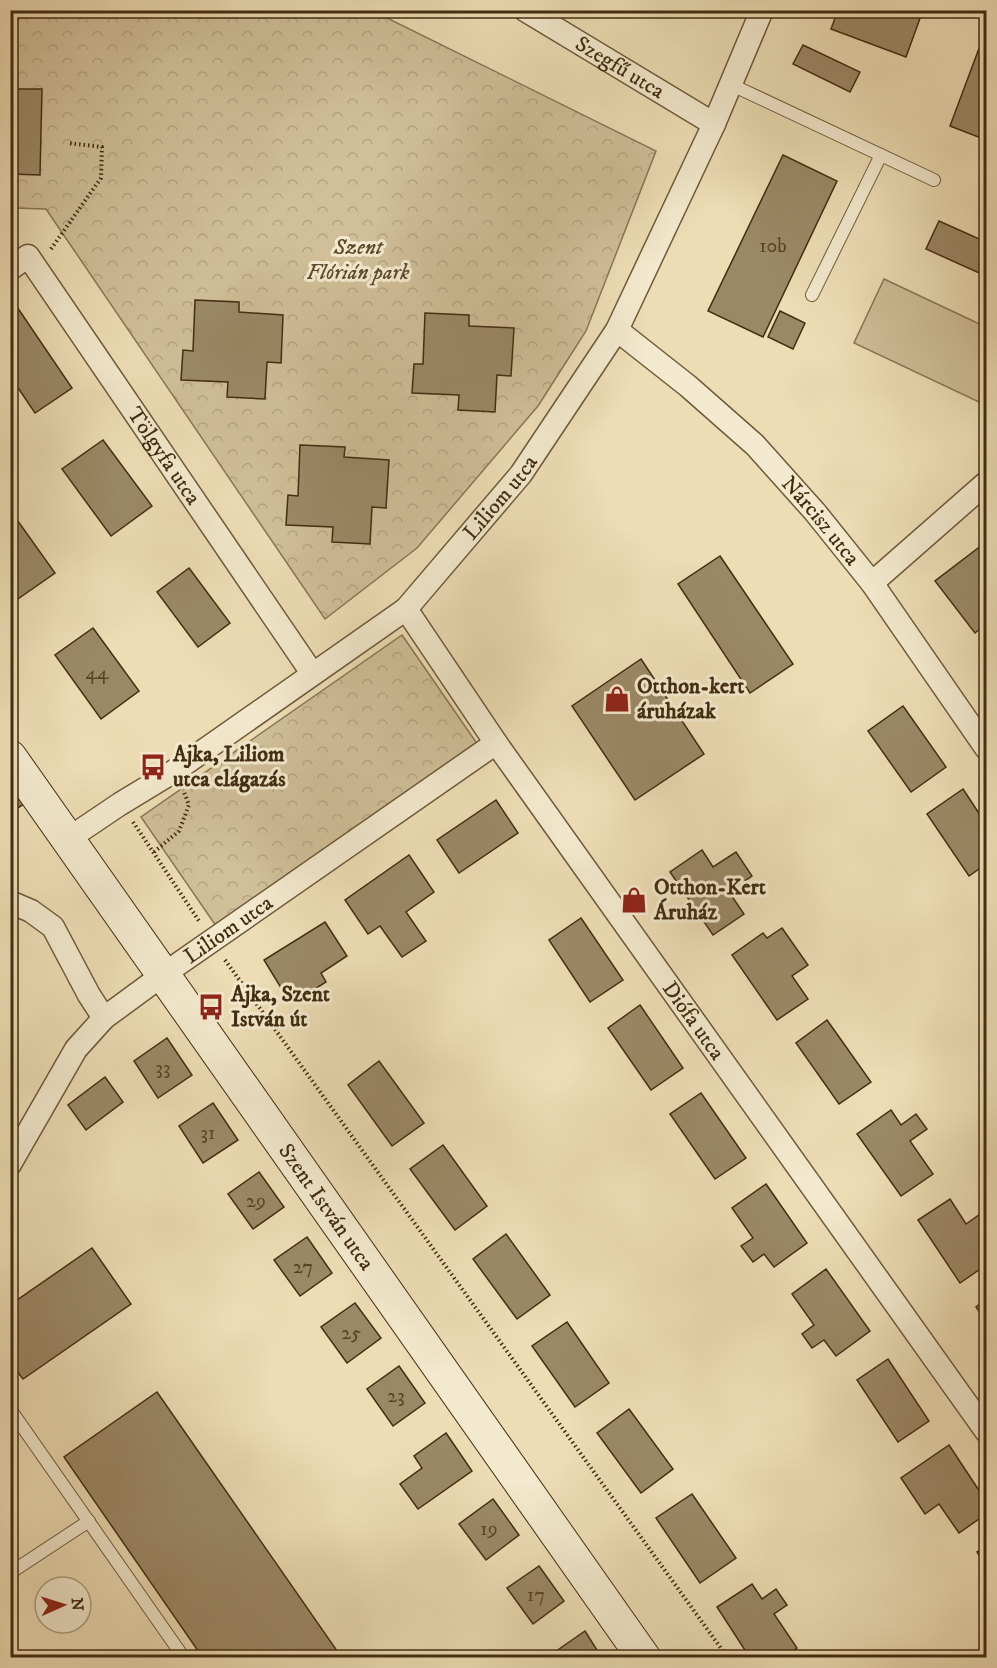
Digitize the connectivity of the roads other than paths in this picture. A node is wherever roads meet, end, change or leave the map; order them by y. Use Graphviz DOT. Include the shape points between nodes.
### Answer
graph roads {
  1 [pos="525,10"];
  2 [pos="762,10"];
  3 [pos="732,85"];
  4 [pos="714,124"];
  5 [pos="881,155"];
  6 [pos="934,180"];
  7 [pos="10,269"];
  8 [pos="812,295"];
  9 [pos="617,330"];
  10 [pos="987,483"];
  11 [pos="872,583"];
  12 [pos="406,609"];
  13 [pos="312,673"];
  14 [pos="496,743"];
  15 [pos="987,748"];
  16 [pos="10,757"];
  17 [pos="68,839"];
  18 [pos="10,902"];
  19 [pos="164,974"];
  20 [pos="104,1018"];
  21 [pos="10,1164"];
  22 [pos="10,1409"];
  23 [pos="987,1431"];
  24 [pos="89,1521"];
  25 [pos="10,1573"];
  26 [pos="184,1658"];
  27 [pos="644,1658"];
  1 -- 4 [label="street, Szegfű utca"];
  2 -- 3 [label="street, Liliom utca"];
  3 -- 4 [label="street, Liliom utca"];
  3 -- 5 [label="lane"];
  4 -- 9 [label="street, Liliom utca"];
  5 -- 6 [label="lane"];
  5 -- 8 [label="lane"];
  7 -- 13 [label="street, Tölgyfa utca" via="28,256"];
  9 -- 11 [label="street, Nárcisz utca" via="755,445"];
  9 -- 12 [label="street, Liliom utca" via="521,474"];
  10 -- 11 [label="street"];
  11 -- 15 [label="street, Nárcisz utca"];
  12 -- 13 [label="street, Liliom utca"];
  12 -- 14 [label="street, Diófa utca"];
  13 -- 17 [label="street, Liliom utca" via="176,770"];
  14 -- 19 [label="street, Liliom utca"];
  14 -- 23 [label="street, Diófa utca"];
  16 -- 17 [label="main road, Szent István utca"];
  17 -- 19 [label="main road, Szent István utca"];
  18 -- 20 [label="street" via="53,927"];
  19 -- 20 [label="street, Liliom utca"];
  19 -- 27 [label="main road, Szent István utca"];
  20 -- 21 [label="street, Liliom utca" via="76,1049"];
  22 -- 24 [label="lane"];
  24 -- 25 [label="lane"];
  24 -- 26 [label="lane"];
}
